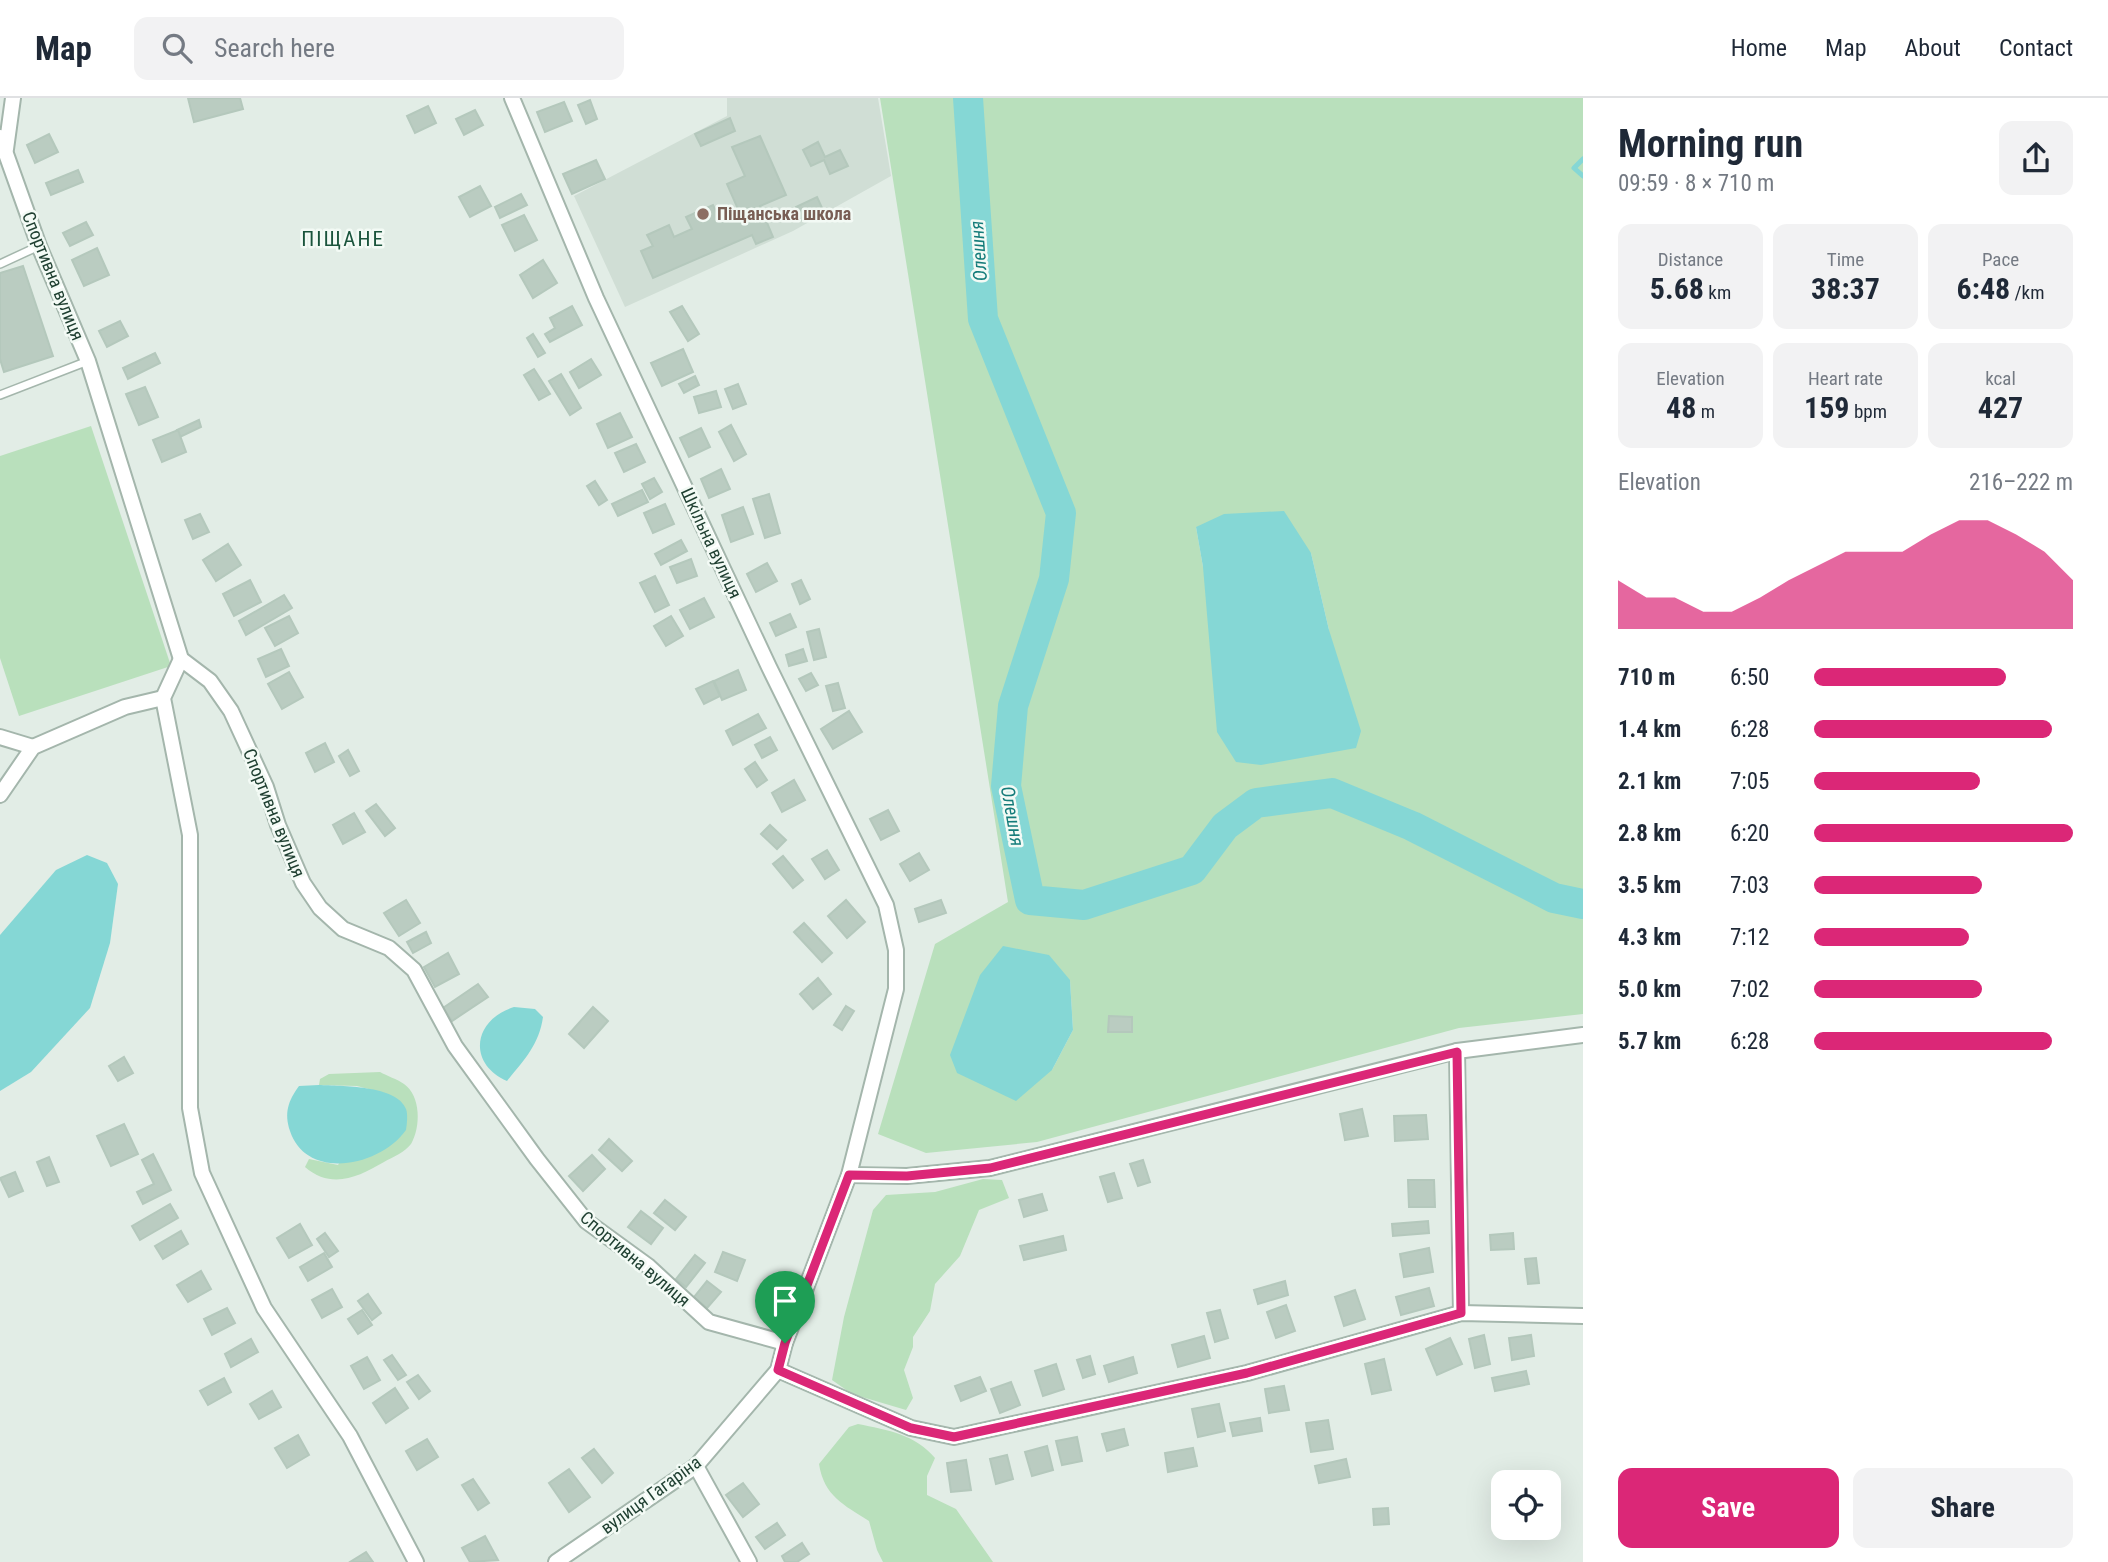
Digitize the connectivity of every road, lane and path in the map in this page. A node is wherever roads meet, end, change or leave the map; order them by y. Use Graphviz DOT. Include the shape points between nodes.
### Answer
graph roads {
  1 [pos="13,98"];
  2 [pos="512,98"];
  3 [pos="3,144"];
  4 [pos="39,246"];
  5 [pos="0,264"];
  6 [pos="88,361"];
  7 [pos="0,395"];
  8 [pos="181,659"];
  9 [pos="163,698"];
  10 [pos="0,737"];
  11 [pos="33,747"];
  12 [pos="0,795"];
  13 [pos="896,989"];
  14 [pos="1583,1035"];
  15 [pos="1457,1052"];
  16 [pos="849,1175"];
  17 [pos="1461,1313"];
  18 [pos="1583,1316"];
  19 [pos="785,1343"];
  20 [pos="778,1370"];
  21 [pos="696,1466"];
  22 [pos="416,1562"];
  23 [pos="556,1562"];
  24 [pos="750,1562"];
  1 -- 3 [label="street"];
  2 -- 13 [label="street, Шкільна вулиця" via="596,298 886,905 896,950"];
  3 -- 4 [label="street, Спортивна вулиця"];
  4 -- 5 [label="lane"];
  4 -- 6 [label="street, Спортивна вулиця"];
  6 -- 7 [label="lane"];
  6 -- 8 [label="street, Спортивна вулиця"];
  8 -- 9 [label="street"];
  8 -- 19 [label="street, Спортивна вулиця" via="210,681 231,711 278,825 320,908 343,929 389,948 414,970 455,1046 586,1221 648,1266 709,1322"];
  9 -- 11 [label="street" via="125,707"];
  9 -- 22 [label="street" via="190,835 190,1108 202,1173 264,1308 350,1436"];
  10 -- 11 [label="street"];
  11 -- 12 [label="street"];
  13 -- 16 [label="street, вулиця Гагаріна"];
  14 -- 15 [label="street"];
  15 -- 16 [label="street" via="990,1168 907,1176"];
  15 -- 17 [label="street"];
  16 -- 19 [label="street, вулиця Гагаріна"];
  17 -- 18 [label="street"];
  17 -- 20 [label="street" via="1247,1373 954,1437 911,1428"];
  19 -- 20 [label="street, вулиця Гагаріна"];
  20 -- 21 [label="street, вулиця Гагаріна"];
  21 -- 23 [label="street, вулиця Гагаріна"];
  21 -- 24 [label="street"];
}
